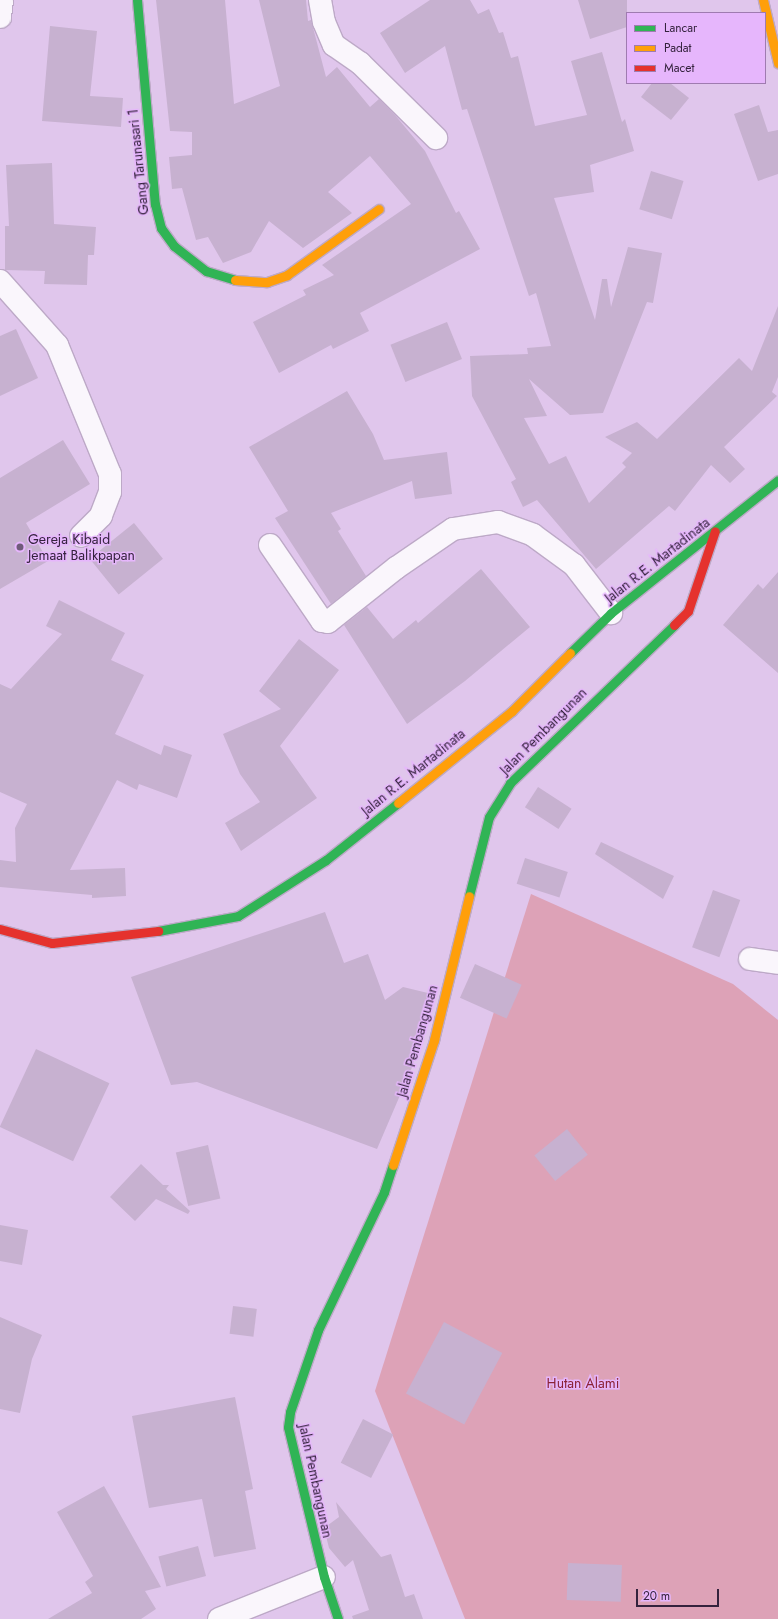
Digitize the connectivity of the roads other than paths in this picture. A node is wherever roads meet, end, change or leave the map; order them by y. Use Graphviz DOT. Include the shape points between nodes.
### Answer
graph roads {
  1 [pos="2,0"];
  2 [pos="136,0"];
  3 [pos="320,0"];
  4 [pos="763,0"];
  5 [pos="766,12"];
  6 [pos="766,13"];
  7 [pos="0,17"];
  8 [pos="778,63"];
  9 [pos="436,138"];
  10 [pos="379,209"];
  11 [pos="0,281"];
  12 [pos="778,480"];
  13 [pos="715,531"];
  14 [pos="80,536"];
  15 [pos="270,545"];
  16 [pos="611,613"];
  17 [pos="0,929"];
  18 [pos="750,959"];
  19 [pos="778,963"];
  20 [pos="324,1577"];
  21 [pos="219,1619"];
  22 [pos="338,1619"];
  1 -- 7 [label="street"];
  2 -- 10 [label="street, Gang Tarunasari 1" via="155,204 161,228 174,246 206,271 228,280 267,282 287,274"];
  3 -- 9 [label="street" via="324,22 334,45 360,63"];
  4 -- 5 [label="street"];
  6 -- 8 [label="street"];
  11 -- 14 [label="street" via="57,345 110,474 110,492 101,516"];
  12 -- 13 [label="street, Jalan R.E. Martadinata"];
  13 -- 16 [label="street, Jalan R.E. Martadinata"];
  13 -- 20 [label="street, Jalan Pembangunan" via="688,611 510,783 489,817 434,1040 384,1192 318,1330 290,1412 290,1444"];
  15 -- 16 [label="street" via="322,621 328,622 396,568 453,529 498,522 533,535 574,564"];
  16 -- 17 [label="street, Jalan R.E. Martadinata" via="512,712 326,860 238,916 137,935 52,943"];
  18 -- 19 [label="street"];
  20 -- 21 [label="street"];
  20 -- 22 [label="street, Jalan Pembangunan"];
}
